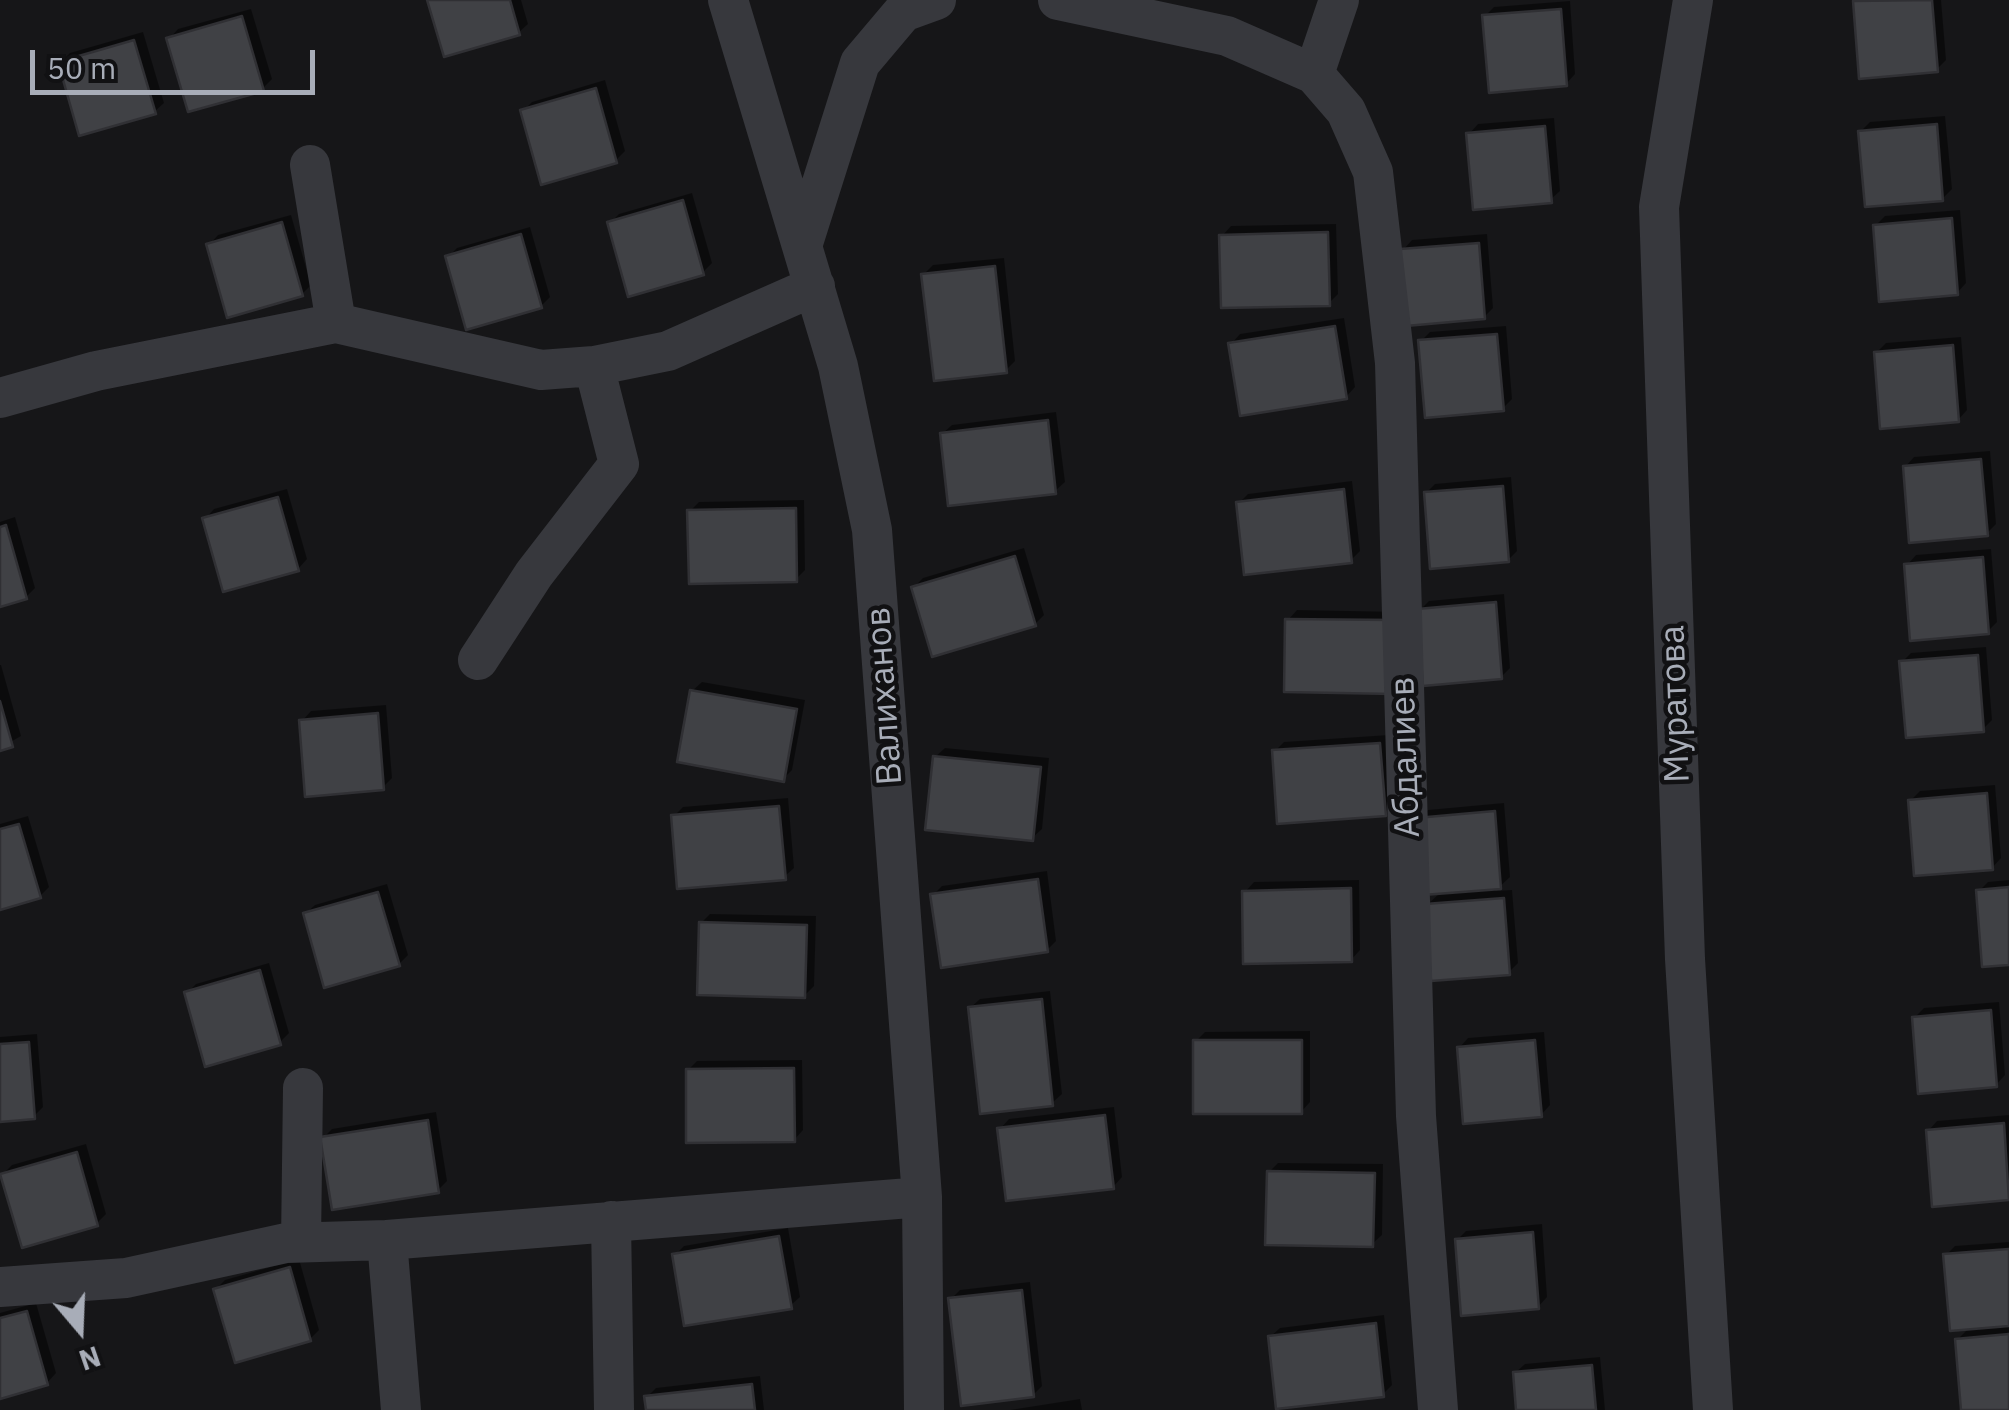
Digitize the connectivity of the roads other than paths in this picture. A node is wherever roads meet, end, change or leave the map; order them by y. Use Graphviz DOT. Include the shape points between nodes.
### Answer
graph roads {
  1 [pos="728,0"];
  2 [pos="936,0"];
  3 [pos="1058,0"];
  4 [pos="1339,0"];
  5 [pos="1693,0"];
  6 [pos="1182,13"];
  7 [pos="1314,74"];
  8 [pos="310,165"];
  9 [pos="803,243"];
  10 [pos="815,286"];
  11 [pos="336,323"];
  12 [pos="594,366"];
  13 [pos="0,398"];
  14 [pos="478,660"];
  15 [pos="302,1088"];
  16 [pos="922,1198"];
  17 [pos="611,1221"];
  18 [pos="387,1240"];
  19 [pos="301,1242"];
  20 [pos="0,1287"];
  21 [pos="401,1410"];
  22 [pos="614,1410"];
  23 [pos="924,1410"];
  24 [pos="1438,1410"];
  25 [pos="1713,1410"];
  1 -- 9 [label="street, Валиханов"];
  2 -- 9 [label="street" via="904,12 860,63"];
  3 -- 6 [label="street"];
  4 -- 7 [label="street"];
  5 -- 25 [label="street, Муратова" via="1658,207 1685,959"];
  6 -- 7 [label="street"];
  7 -- 24 [label="street, Абдалиев" via="1346,111 1373,172 1395,363 1416,1116"];
  8 -- 11 [label="street"];
  9 -- 10 [label="street, Валиханов"];
  10 -- 12 [label="street" via="668,352"];
  10 -- 16 [label="street, Валиханов" via="872,530"];
  11 -- 12 [label="street" via="541,370"];
  11 -- 13 [label="street" via="96,371"];
  12 -- 14 [label="street" via="619,464"];
  15 -- 19 [label="street"];
  16 -- 17 [label="street"];
  16 -- 23 [label="street, Валиханов"];
  17 -- 18 [label="street"];
  17 -- 22 [label="street"];
  18 -- 19 [label="street"];
  18 -- 21 [label="street"];
  19 -- 20 [label="street" via="126,1278"];
}
